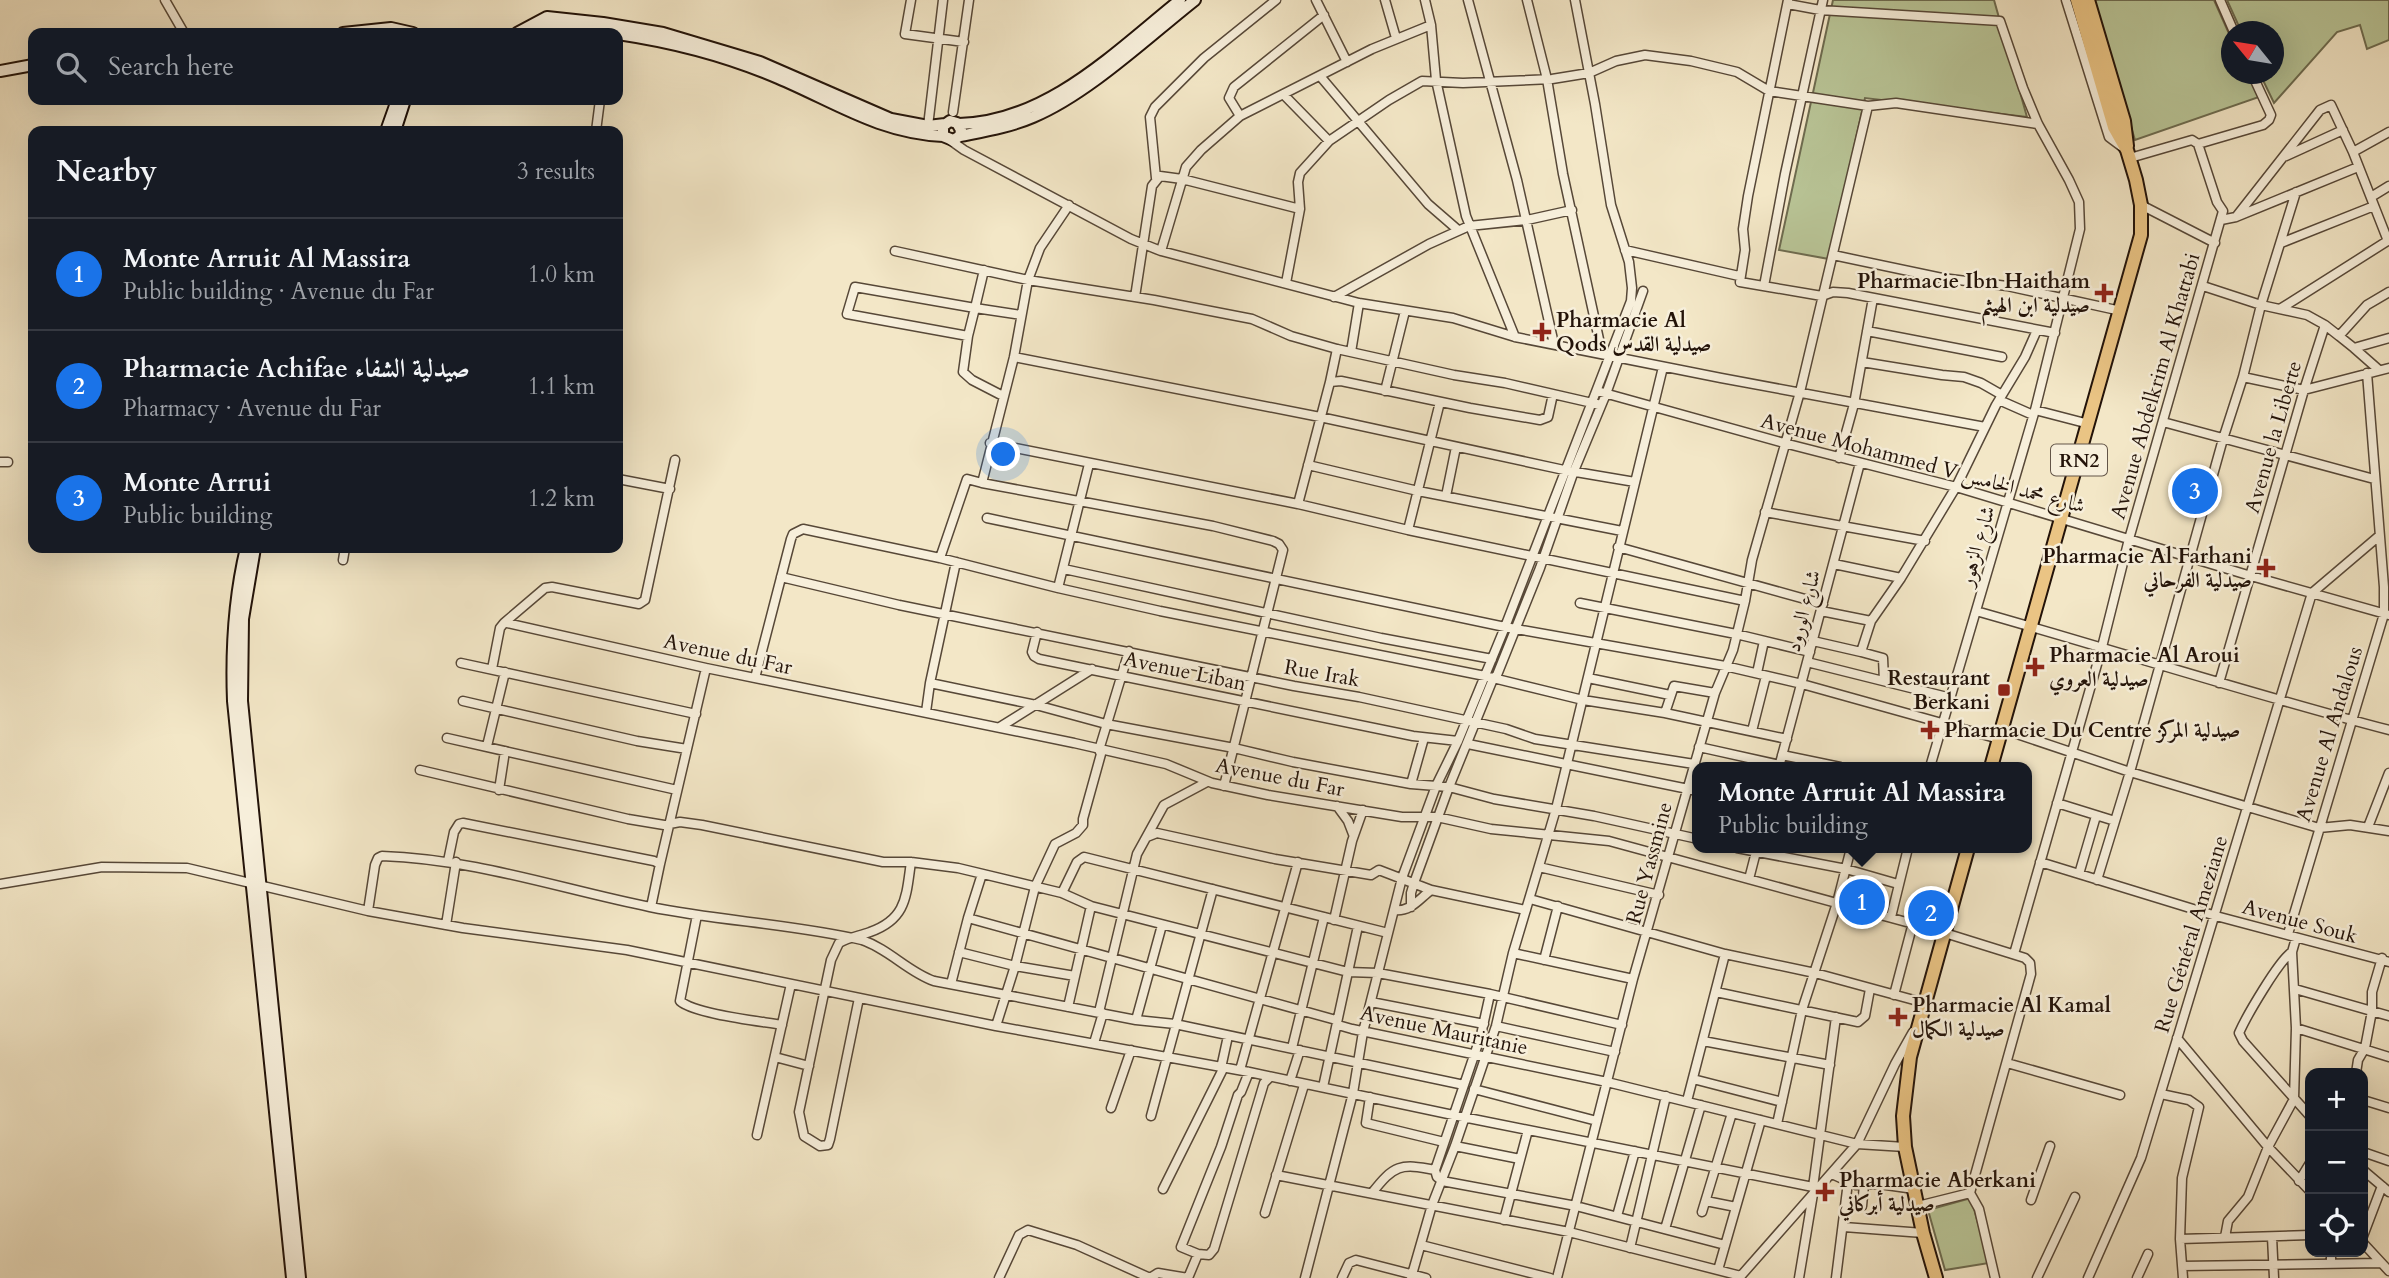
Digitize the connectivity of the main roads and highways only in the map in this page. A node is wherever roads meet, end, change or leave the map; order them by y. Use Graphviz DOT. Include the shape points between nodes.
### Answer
graph roads {
  1 [pos="2077,0"];
  2 [pos="2088,0"];
  3 [pos="2128,154"];
  4 [pos="1992,762"];
  5 [pos="1967,853"];
  6 [pos="1936,1278"];
  1 -- 3 [label="main road, RN2" via="2114,127"];
  2 -- 3 [label="main road, RN2" via="2124,121"];
  3 -- 4 [label="main road, RN2" via="2141,205 2141,235"];
  5 -- 6 [label="main road" via="1906,1081 1903,1116 1905,1147"];
}
